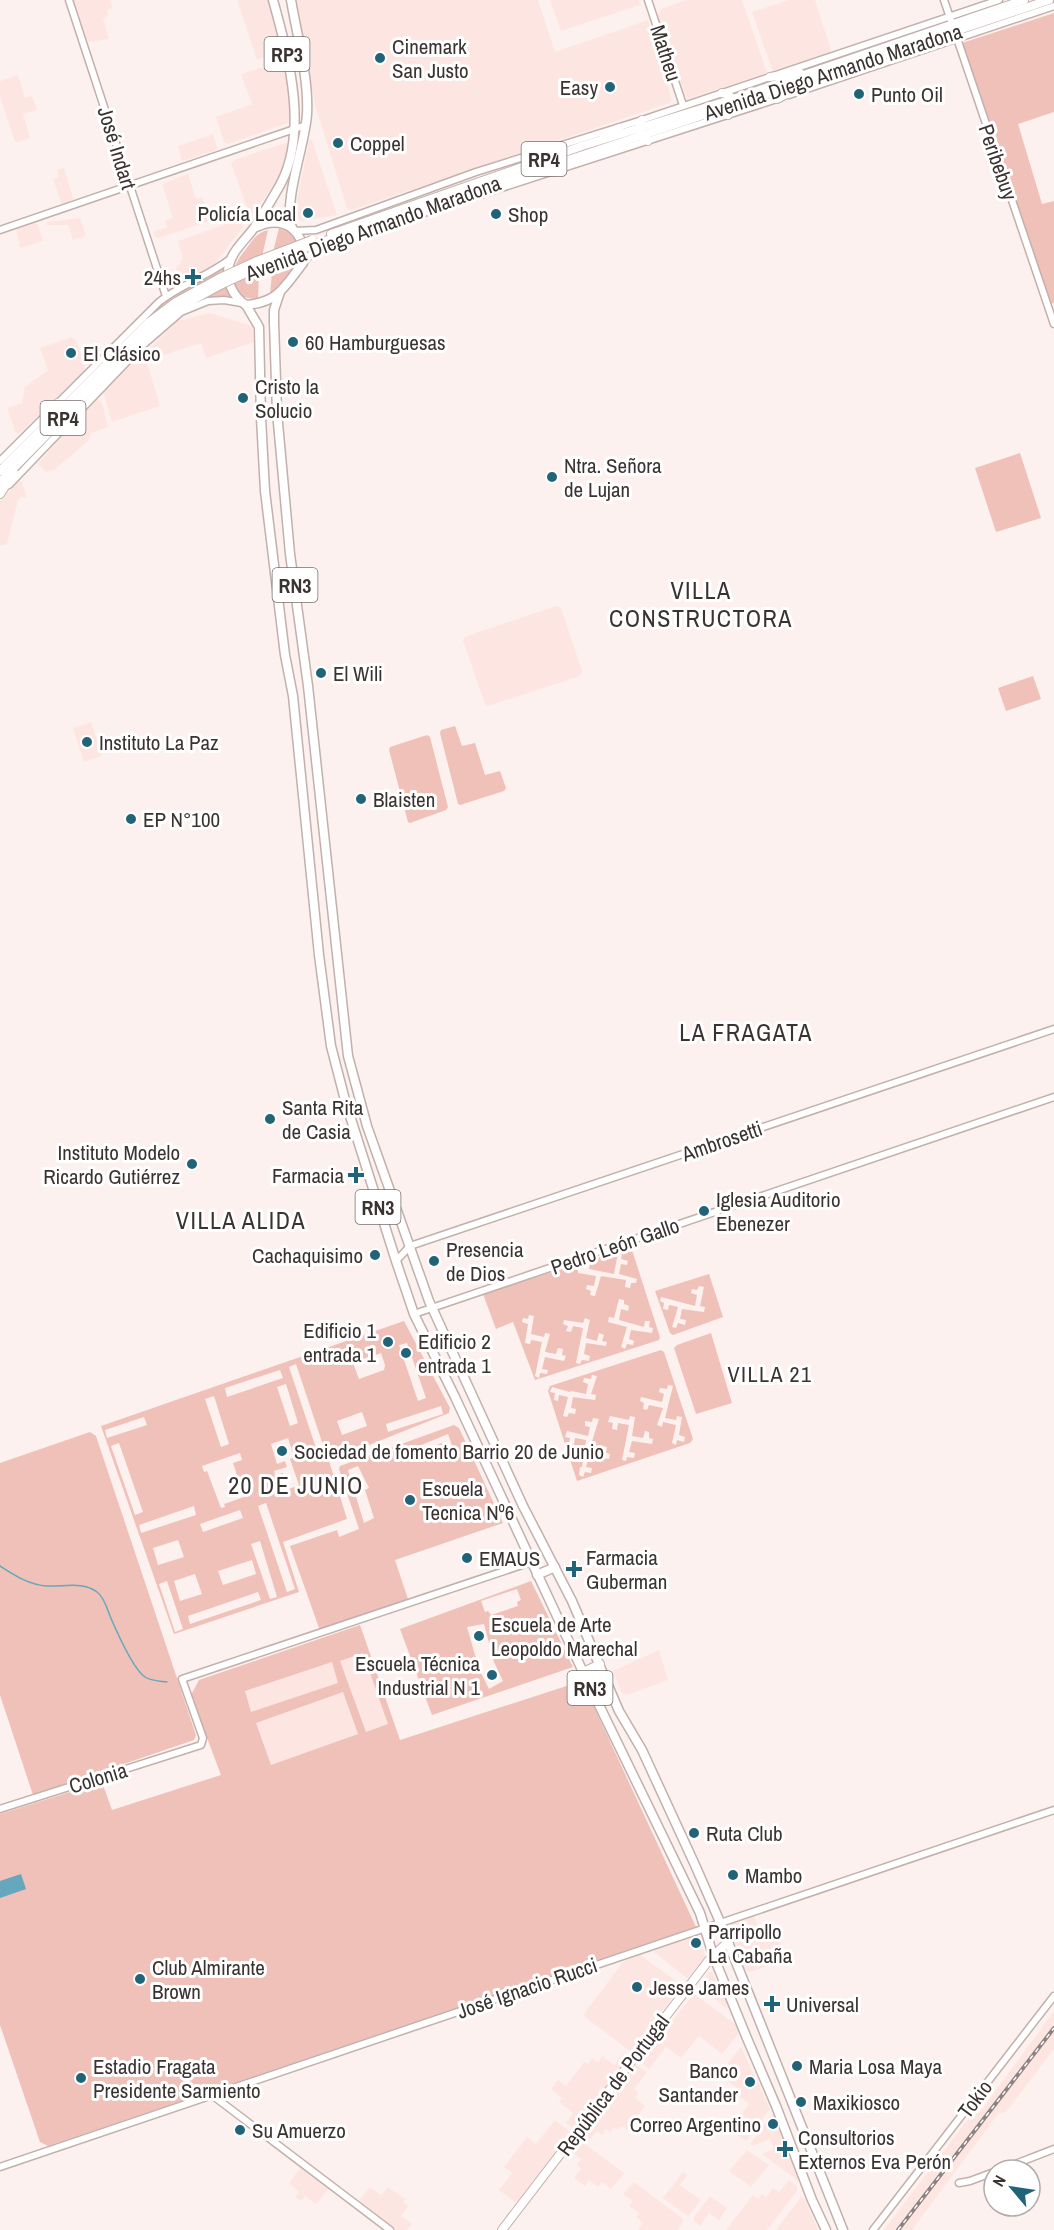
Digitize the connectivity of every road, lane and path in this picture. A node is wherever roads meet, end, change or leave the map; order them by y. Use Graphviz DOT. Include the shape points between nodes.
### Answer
graph roads {
  1 [pos="69,0"];
  2 [pos="273,0"];
  3 [pos="291,0"];
  4 [pos="648,0"];
  5 [pos="944,0"];
  6 [pos="999,0"];
  7 [pos="1024,0"];
  8 [pos="1048,0"];
  9 [pos="1054,6"];
  10 [pos="953,28"];
  11 [pos="818,74"];
  12 [pos="770,76"];
  13 [pos="722,93"];
  14 [pos="777,99"];
  15 [pos="733,102"];
  16 [pos="683,105"];
  17 [pos="728,115"];
  18 [pos="306,125"];
  19 [pos="619,128"];
  20 [pos="294,130"];
  21 [pos="643,131"];
  22 [pos="582,146"];
  23 [pos="557,171"];
  24 [pos="517,176"];
  25 [pos="129,187"];
  26 [pos="254,228"];
  27 [pos="294,229"];
  28 [pos="0,230"];
  29 [pos="312,242"];
  30 [pos="231,259"];
  31 [pos="303,263"];
  32 [pos="221,281"];
  33 [pos="280,292"];
  34 [pos="166,296"];
  35 [pos="245,304"];
  36 [pos="1054,324"];
  37 [pos="58,403"];
  38 [pos="48,423"];
  39 [pos="26,436"];
  40 [pos="27,455"];
  41 [pos="0,461"];
  42 [pos="0,471"];
  43 [pos="0,482"];
  44 [pos="0,494"];
  45 [pos="1054,1029"];
  46 [pos="1054,1097"];
  47 [pos="410,1246"];
  48 [pos="396,1261"];
  49 [pos="432,1308"];
  50 [pos="414,1314"];
  51 [pos="531,1562"];
  52 [pos="555,1567"];
  53 [pos="537,1575"];
  54 [pos="600,1664"];
  55 [pos="583,1672"];
  56 [pos="0,1809"];
  57 [pos="1054,1810"];
  58 [pos="720,1922"];
  59 [pos="706,1928"];
  60 [pos="727,1943"];
  61 [pos="714,1955"];
  62 [pos="1054,1996"];
  63 [pos="212,2095"];
  64 [pos="1054,2149"];
  65 [pos="1031,2158"];
  66 [pos="0,2167"];
  67 [pos="982,2176"];
  68 [pos="959,2183"];
  69 [pos="390,2230"];
  70 [pos="502,2230"];
  71 [pos="826,2230"];
  72 [pos="843,2230"];
  73 [pos="873,2230"];
  1 -- 25 [label="street, José Indart"];
  2 -- 20 [label="highway, RP3" via="287,53"];
  3 -- 18 [label="highway, RP3" via="306,98"];
  4 -- 16 [label="street, Matheu"];
  5 -- 10 [label="street, Peribebuy"];
  6 -- 10 [label="street, Avenida Diego Armando Maradona"];
  7 -- 10 [label="main road, Avenida Diego Armando Maradona / RP4"];
  8 -- 10 [label="main road, Avenida Diego Armando Maradona / RP4"];
  9 -- 10 [label="street, Avenida Diego Armando Maradona"];
  10 -- 11 [label="main road, Avenida Diego Armando Maradona / RP4"];
  10 -- 12 [label="street, Avenida Diego Armando Maradona"];
  10 -- 14 [label="street, Avenida Diego Armando Maradona"];
  10 -- 36 [label="street, Peribebuy"];
  11 -- 12 [label="main road"];
  11 -- 14 [label="main road"];
  11 -- 15 [label="main road, Avenida Diego Armando Maradona / RP4"];
  12 -- 13 [label="street, Avenida Diego Armando Maradona"];
  13 -- 15 [label="main road"];
  13 -- 16 [label="street, Avenida Diego Armando Maradona"];
  14 -- 17 [label="street, Avenida Diego Armando Maradona"];
  15 -- 17 [label="main road"];
  15 -- 21 [label="main road, Avenida Diego Armando Maradona / RP4"];
  16 -- 21 [label="street, Avenida Diego Armando Maradona"];
  17 -- 21 [label="street, Avenida Diego Armando Maradona"];
  18 -- 20 [label="street"];
  18 -- 27 [label="highway, RP3" via="290,200 289,217"];
  19 -- 21 [label="street, Avenida Diego Armando Maradona"];
  19 -- 22 [label="main road"];
  19 -- 27 [label="street, Avenida Diego Armando Maradona" via="476,172 316,230"];
  20 -- 25 [label="street"];
  20 -- 26 [label="highway, RP3" via="288,170"];
  21 -- 22 [label="main road, Avenida Diego Armando Maradona / RP4"];
  21 -- 23 [label="street, Avenida Diego Armando Maradona"];
  21 -- 24 [label="main road, Avenida Diego Armando Maradona / RP4"];
  22 -- 29 [label="main road, Avenida Diego Armando Maradona / RP4"];
  23 -- 24 [label="main road"];
  23 -- 31 [label="street, Avenida Diego Armando Maradona" via="328,244"];
  24 -- 29 [label="main road, Avenida Diego Armando Maradona / RP4"];
  25 -- 28 [label="street"];
  25 -- 34 [label="street, José Indart"];
  26 -- 27 [label="highway" via="279,222"];
  26 -- 30 [label="highway"];
  27 -- 31 [label="highway" via="304,246"];
  29 -- 32 [label="main road, Avenida Diego Armando Maradona / RP4, bridge"];
  30 -- 34 [label="street, Avenida Diego Armando Maradona"];
  30 -- 35 [label="highway, RN3" via="230,282"];
  31 -- 33 [label="highway, RN3"];
  32 -- 38 [label="main road, Avenida Diego Armando Maradona / RP4" via="176,302 148,323"];
  32 -- 40 [label="main road, Avenida Diego Armando Maradona / RP4" via="149,331"];
  33 -- 35 [label="highway, RN3" via="268,301"];
  33 -- 47 [label="highway, RN3" via="273,322 283,484 348,1056 374,1150"];
  34 -- 37 [label="street, Avenida Diego Armando Maradona"];
  35 -- 44 [label="street, Avenida Diego Armando Maradona" via="208,301 181,312 143,345"];
  35 -- 48 [label="highway, RN3" via="259,327 265,491 331,1046"];
  37 -- 38 [label="main road"];
  37 -- 39 [label="street, Avenida Diego Armando Maradona"];
  38 -- 39 [label="main road"];
  38 -- 42 [label="main road, Avenida Diego Armando Maradona / RP4"];
  39 -- 41 [label="street, Avenida Diego Armando Maradona"];
  40 -- 43 [label="main road, Avenida Diego Armando Maradona / RP4"];
  40 -- 44 [label="main road"];
  45 -- 47 [label="street, Ambrosetti"];
  46 -- 49 [label="street, Pedro León Gallo"];
  47 -- 48 [label="street, Ambrosetti"];
  47 -- 49 [label="highway, RN3"];
  48 -- 50 [label="highway, RN3"];
  49 -- 50 [label="street, Pedro León Gallo"];
  49 -- 52 [label="highway, RN3"];
  50 -- 51 [label="highway, RN3"];
  51 -- 53 [label="highway, RN3"];
  51 -- 56 [label="street, Colonia" via="182,1679 203,1738 201,1745"];
  52 -- 53 [label="highway"];
  52 -- 54 [label="highway, RN3"];
  53 -- 55 [label="highway, RN3"];
  54 -- 55 [label="main road"];
  54 -- 58 [label="highway, RN3"];
  55 -- 59 [label="highway, RN3"];
  57 -- 58 [label="street, José Ignacio Rucci"];
  58 -- 59 [label="street, José Ignacio Rucci"];
  58 -- 60 [label="highway, RN3"];
  59 -- 61 [label="highway, RN3"];
  59 -- 63 [label="street, José Ignacio Rucci"];
  60 -- 61 [label="main road, República de Portugal"];
  60 -- 72 [label="highway, RN3"];
  61 -- 70 [label="main road, República de Portugal"];
  61 -- 71 [label="highway, RN3"];
  62 -- 73 [label="street, Tokio"];
  63 -- 66 [label="street, José Ignacio Rucci"];
  63 -- 69 [label="street"];
  64 -- 65 [label="street"];
  67 -- 68 [label="street"];
}
